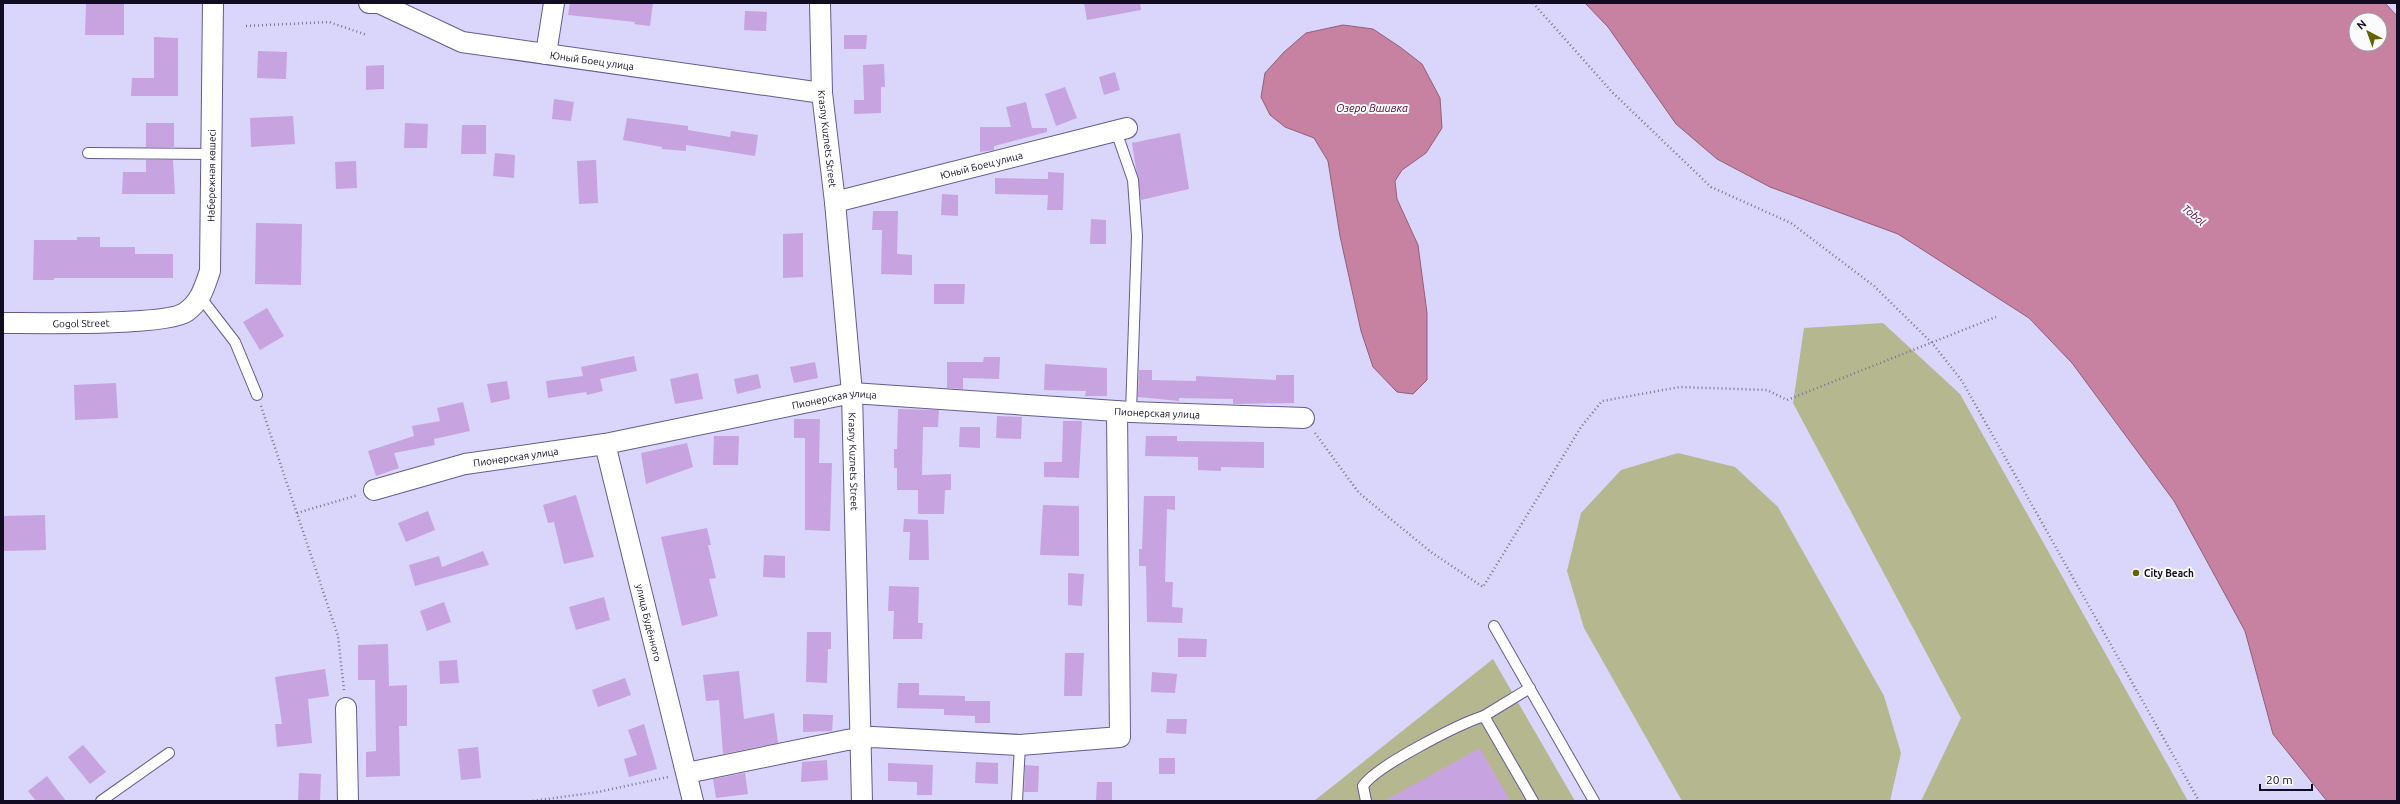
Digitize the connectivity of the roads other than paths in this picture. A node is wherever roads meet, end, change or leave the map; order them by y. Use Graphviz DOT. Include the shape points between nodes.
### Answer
graph roads {
  1 [pos="213,3"];
  2 [pos="369,3"];
  3 [pos="554,3"];
  4 [pos="820,3"];
  5 [pos="546,54"];
  6 [pos="822,93"];
  7 [pos="1121,130"];
  8 [pos="88,153"];
  9 [pos="212,154"];
  10 [pos="835,202"];
  11 [pos="201,298"];
  12 [pos="3,324"];
  13 [pos="852,393"];
  14 [pos="257,395"];
  15 [pos="1124,412"];
  16 [pos="1304,418"];
  17 [pos="605,444"];
  18 [pos="374,490"];
  19 [pos="1494,626"];
  20 [pos="1530,688"];
  21 [pos="346,708"];
  22 [pos="1484,716"];
  23 [pos="860,738"];
  24 [pos="1020,745"];
  25 [pos="169,753"];
  26 [pos="688,773"];
  27 [pos="101,801"];
  28 [pos="348,801"];
  29 [pos="693,801"];
  30 [pos="862,801"];
  31 [pos="1017,801"];
  32 [pos="1366,801"];
  33 [pos="1533,801"];
  34 [pos="1594,801"];
  1 -- 9 [label="street, Набережная көшесі"];
  2 -- 5 [label="street, Юный Боец улица" via="379,3 462,42"];
  3 -- 5 [label="street"];
  4 -- 6 [label="street, Krasny Kuznets Street"];
  5 -- 6 [label="street, Юный Боец улица"];
  6 -- 10 [label="street, Krasny Kuznets Street"];
  7 -- 10 [label="street, Юный Боец улица"];
  7 -- 15 [label="lane" via="1133,180 1137,236"];
  8 -- 9 [label="lane"];
  9 -- 11 [label="street, Набережная көшесі" via="210,271"];
  10 -- 13 [label="street, Krasny Kuznets Street"];
  11 -- 12 [label="street, Gogol Street" via="184,313 159,320"];
  11 -- 14 [label="lane" via="235,342"];
  13 -- 15 [label="street, Пионерская улица"];
  13 -- 17 [label="street, Пионерская улица"];
  13 -- 23 [label="street, Krasny Kuznets Street"];
  15 -- 16 [label="street, Пионерская улица"];
  15 -- 24 [label="street" via="1120,737"];
  17 -- 18 [label="street, Пионерская улица" via="465,464"];
  17 -- 26 [label="street, улица Будённого"];
  19 -- 20 [label="lane"];
  20 -- 22 [label="lane"];
  20 -- 34 [label="lane"];
  21 -- 28 [label="street"];
  22 -- 32 [label="lane" via="1396,759 1369,777 1363,786"];
  22 -- 33 [label="lane"];
  23 -- 24 [label="street"];
  23 -- 26 [label="street"];
  23 -- 30 [label="street, Krasny Kuznets Street"];
  24 -- 31 [label="lane"];
  25 -- 27 [label="lane"];
  26 -- 29 [label="street, улица Будённого"];
}
